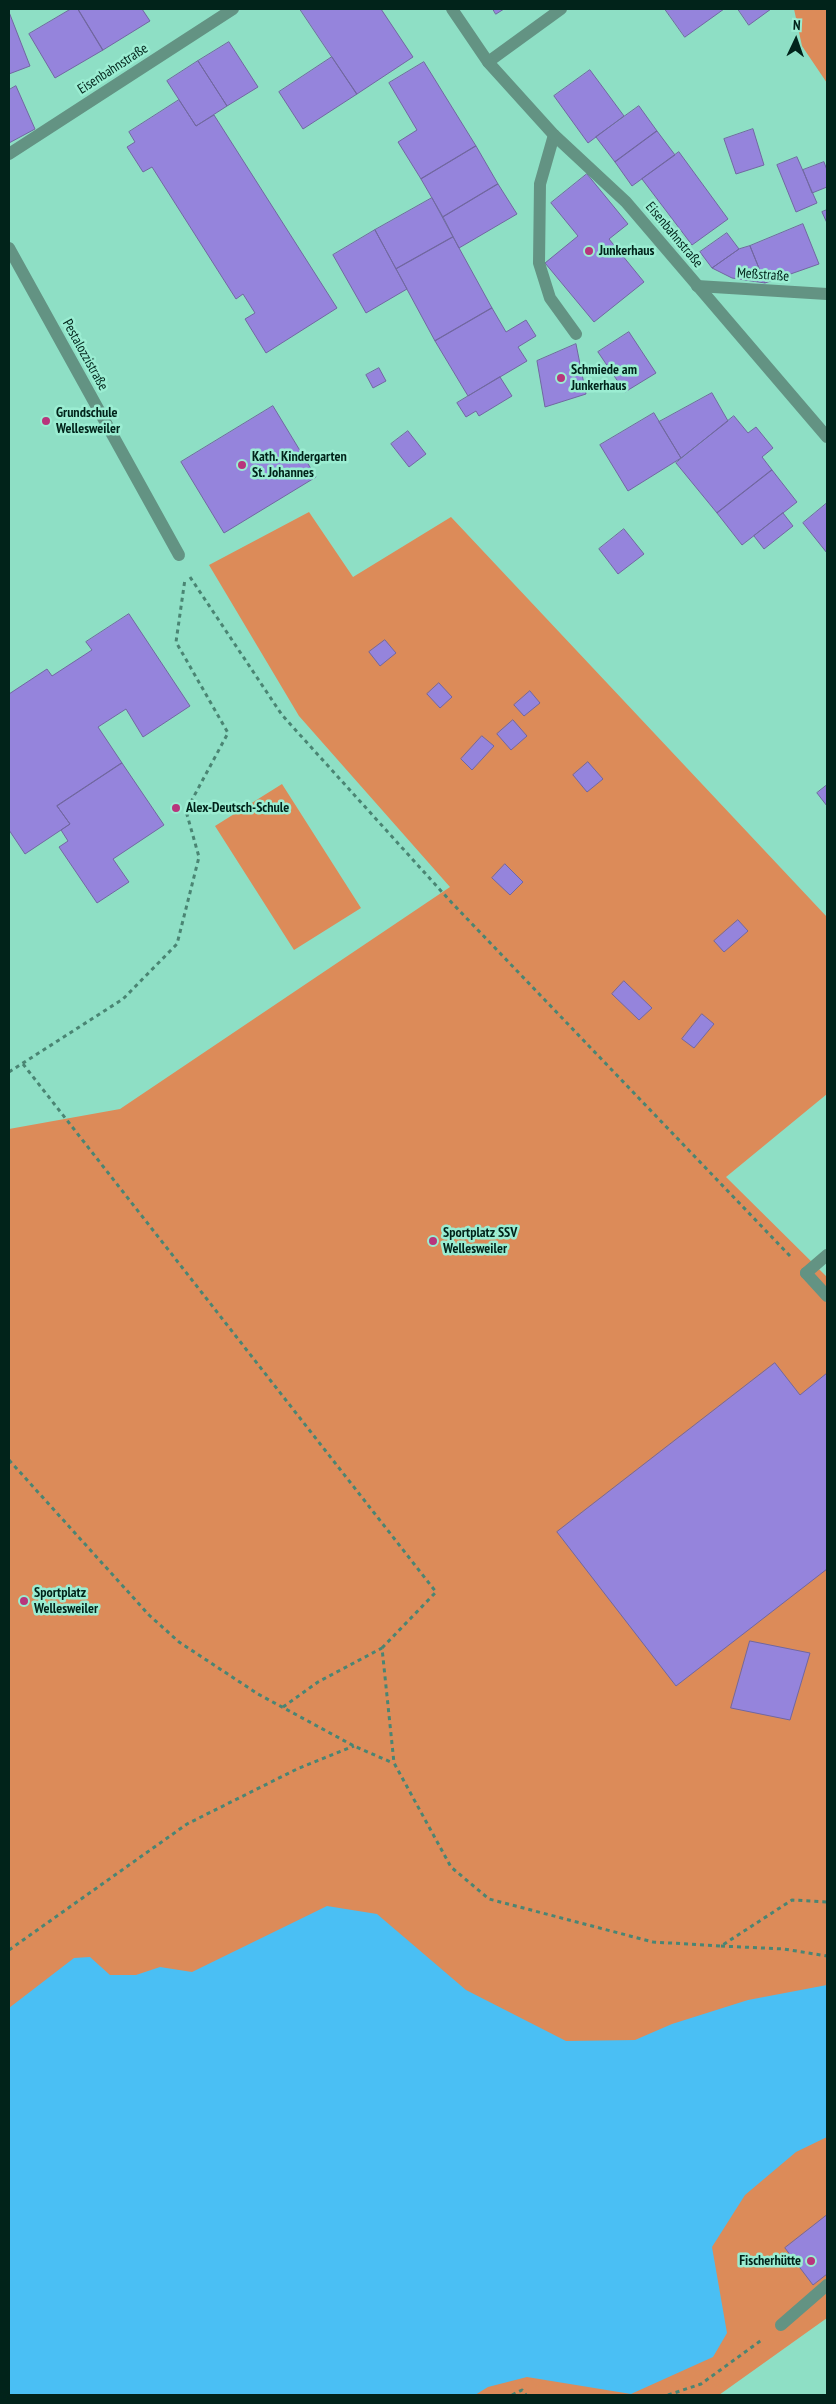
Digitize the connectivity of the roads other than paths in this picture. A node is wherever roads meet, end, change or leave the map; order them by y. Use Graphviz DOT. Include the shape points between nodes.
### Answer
graph roads {
  1 [pos="233,9"];
  2 [pos="452,9"];
  3 [pos="561,9"];
  4 [pos="488,62"];
  5 [pos="554,135"];
  6 [pos="9,154"];
  7 [pos="9,248"];
  8 [pos="696,286"];
  9 [pos="827,294"];
  10 [pos="576,334"];
  11 [pos="827,437"];
  12 [pos="179,555"];
  13 [pos="827,1256"];
  14 [pos="827,1296"];
  15 [pos="827,2285"];
  16 [pos="780,2324"];
  1 -- 6 [label="street, Eisenbahnstraße"];
  2 -- 4 [label="street, Eisenbahnstraße"];
  3 -- 4 [label="street"];
  4 -- 5 [label="street, Eisenbahnstraße"];
  5 -- 8 [label="street, Eisenbahnstraße" via="626,202"];
  5 -- 10 [label="street" via="540,184 539,264 550,298"];
  7 -- 12 [label="street, Pestalozzistraße"];
  8 -- 9 [label="street, Meßstraße"];
  8 -- 11 [label="street, Eisenbahnstraße"];
  13 -- 14 [label="street" via="806,1273"];
  15 -- 16 [label="street"];
}
